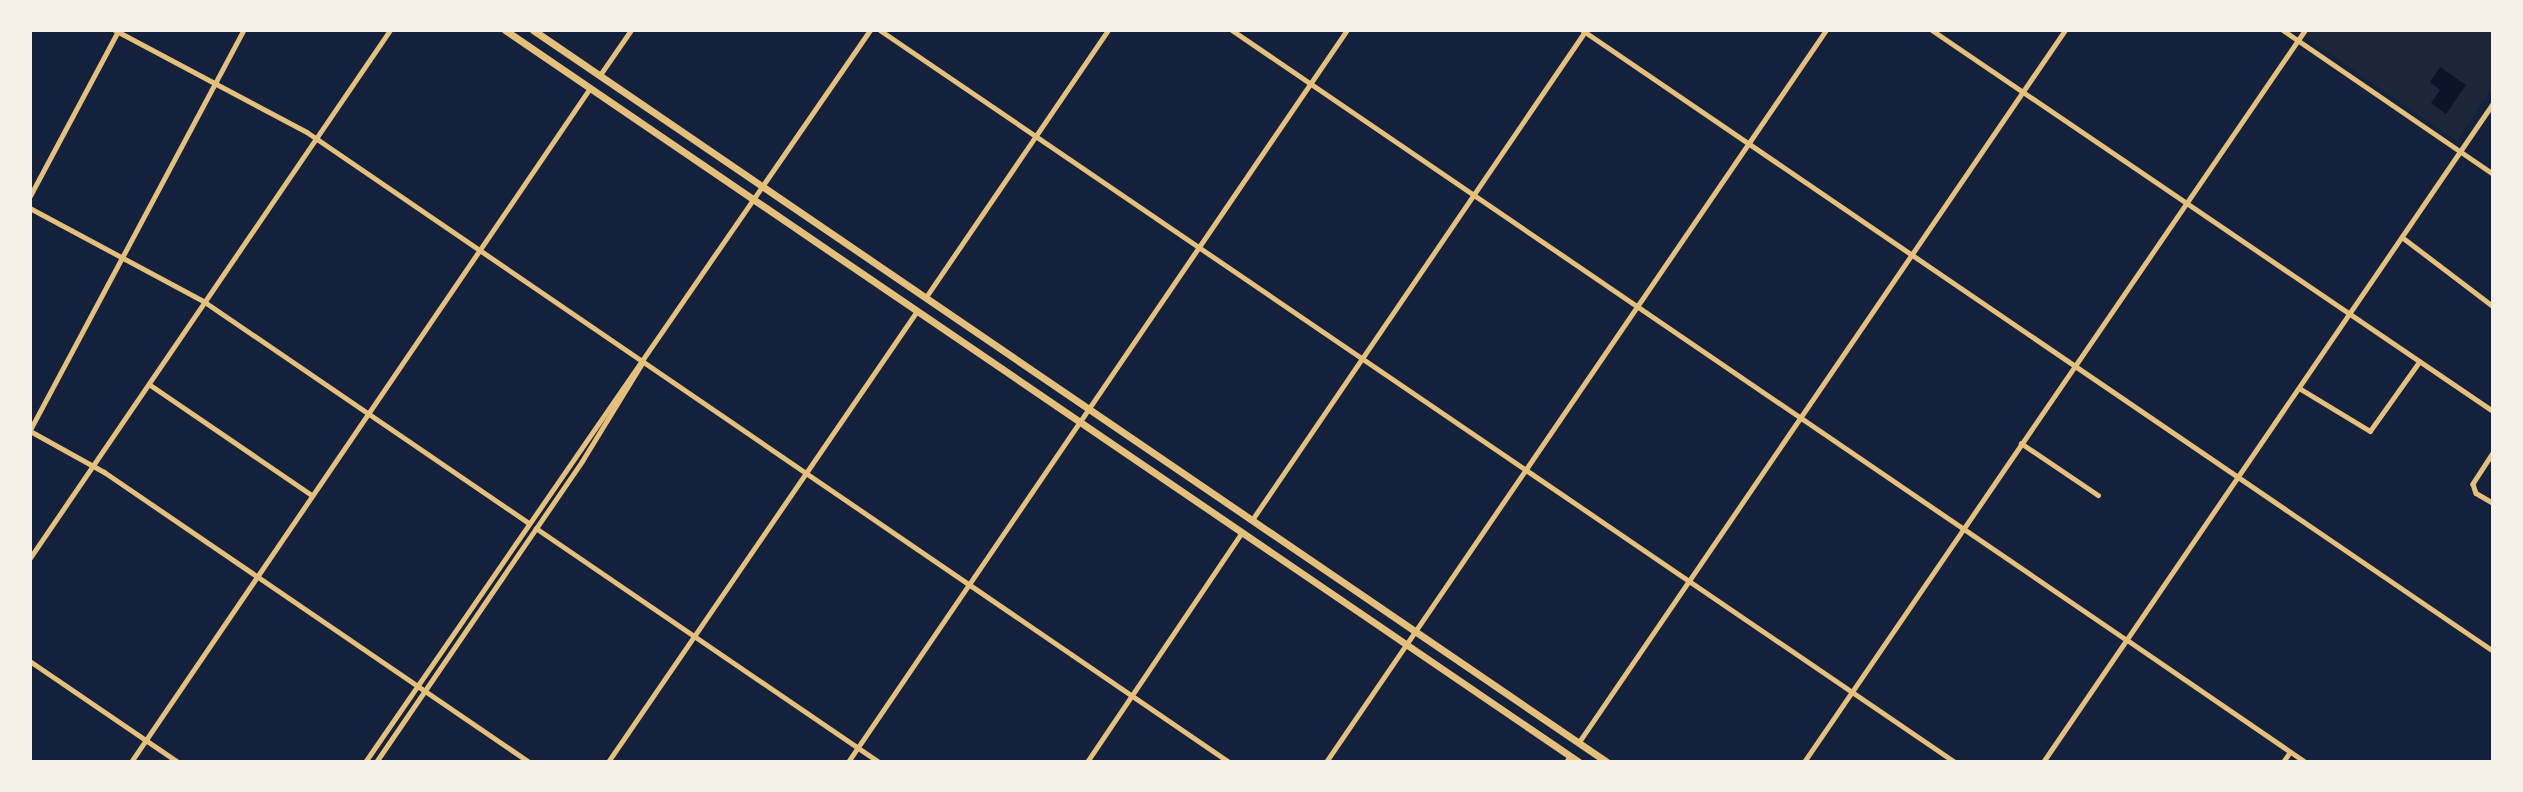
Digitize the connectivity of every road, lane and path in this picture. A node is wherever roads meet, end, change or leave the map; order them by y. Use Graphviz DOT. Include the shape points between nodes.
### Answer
graph roads {
  1 [pos="117,30"];
  2 [pos="244,30"];
  3 [pos="390,30"];
  4 [pos="505,30"];
  5 [pos="533,30"];
  6 [pos="631,30"];
  7 [pos="870,30"];
  8 [pos="880,30"];
  9 [pos="1108,30"];
  10 [pos="1232,30"];
  11 [pos="1347,30"];
  12 [pos="1584,30"];
  13 [pos="1826,30"];
  14 [pos="1931,30"];
  15 [pos="2065,30"];
  16 [pos="2283,30"];
  17 [pos="2305,30"];
  18 [pos="2297,40"];
  19 [pos="600,75"];
  20 [pos="216,83"];
  21 [pos="1310,84"];
  22 [pos="590,88"];
  23 [pos="2023,92"];
  24 [pos="2493,103"];
  25 [pos="1036,136"];
  26 [pos="316,139"];
  27 [pos="1749,143"];
  28 [pos="2461,151"];
  29 [pos="2493,174"];
  30 [pos="763,186"];
  31 [pos="1474,195"];
  32 [pos="30,196"];
  33 [pos="754,200"];
  34 [pos="2186,203"];
  35 [pos="30,208"];
  36 [pos="2402,237"];
  37 [pos="1200,247"];
  38 [pos="480,250"];
  39 [pos="1911,254"];
  40 [pos="122,258"];
  41 [pos="925,298"];
  42 [pos="205,302"];
  43 [pos="1637,306"];
  44 [pos="2493,306"];
  45 [pos="917,311"];
  46 [pos="2349,314"];
  47 [pos="1363,358"];
  48 [pos="643,362"];
  49 [pos="2419,362"];
  50 [pos="2074,365"];
  51 [pos="149,384"];
  52 [pos="2299,388"];
  53 [pos="1089,409"];
  54 [pos="2493,411"];
  55 [pos="368,414"];
  56 [pos="1801,418"];
  57 [pos="1080,422"];
  58 [pos="30,431"];
  59 [pos="2021,443"];
  60 [pos="2493,453"];
  61 [pos="94,466"];
  62 [pos="1526,469"];
  63 [pos="806,474"];
  64 [pos="2238,477"];
  65 [pos="312,495"];
  66 [pos="2098,495"];
  67 [pos="2493,503"];
  68 [pos="1252,520"];
  69 [pos="528,522"];
  70 [pos="536,528"];
  71 [pos="1964,529"];
  72 [pos="1241,532"];
  73 [pos="30,558"];
  74 [pos="257,577"];
  75 [pos="1689,580"];
  76 [pos="968,585"];
  77 [pos="1415,632"];
  78 [pos="695,636"];
  79 [pos="2127,640"];
  80 [pos="1406,645"];
  81 [pos="2493,651"];
  82 [pos="30,661"];
  83 [pos="416,686"];
  84 [pos="424,691"];
  85 [pos="1853,692"];
  86 [pos="1132,696"];
  87 [pos="146,740"];
  88 [pos="1578,743"];
  89 [pos="858,747"];
  90 [pos="2290,752"];
  91 [pos="1568,759"];
  92 [pos="131,762"];
  93 [pos="178,762"];
  94 [pos="365,762"];
  95 [pos="376,762"];
  96 [pos="529,762"];
  97 [pos="608,762"];
  98 [pos="848,762"];
  99 [pos="879,762"];
  100 [pos="1087,762"];
  101 [pos="1229,762"];
  102 [pos="1326,762"];
  103 [pos="1579,762"];
  104 [pos="1606,762"];
  105 [pos="1804,762"];
  106 [pos="1955,762"];
  107 [pos="2043,762"];
  108 [pos="2283,762"];
  109 [pos="2305,762"];
  1 -- 20 [label="street"];
  1 -- 32 [label="street"];
  2 -- 20 [label="street"];
  3 -- 26 [label="street"];
  4 -- 22 [label="main road"];
  5 -- 19 [label="main road"];
  6 -- 19 [label="street"];
  7 -- 30 [label="street"];
  8 -- 25 [label="street"];
  9 -- 25 [label="street"];
  10 -- 21 [label="street"];
  11 -- 21 [label="street"];
  12 -- 27 [label="street"];
  12 -- 31 [label="street"];
  13 -- 27 [label="street"];
  14 -- 23 [label="street"];
  15 -- 23 [label="street"];
  16 -- 18 [label="street"];
  17 -- 18 [label="street"];
  18 -- 28 [label="street"];
  18 -- 34 [label="street"];
  19 -- 30 [label="main road"];
  20 -- 26 [label="street"];
  20 -- 40 [label="street"];
  21 -- 31 [label="street"];
  21 -- 37 [label="street"];
  22 -- 33 [label="main road"];
  22 -- 38 [label="street"];
  23 -- 34 [label="street"];
  23 -- 39 [label="street"];
  24 -- 28 [label="street"];
  25 -- 37 [label="street"];
  25 -- 41 [label="street"];
  26 -- 38 [label="street"];
  26 -- 42 [label="street"];
  27 -- 39 [label="street"];
  27 -- 43 [label="street"];
  28 -- 29 [label="street"];
  28 -- 36 [label="street"];
  30 -- 33 [label="street"];
  30 -- 41 [label="main road"];
  31 -- 43 [label="street"];
  31 -- 47 [label="street"];
  33 -- 45 [label="main road"];
  33 -- 48 [label="street"];
  34 -- 46 [label="street"];
  34 -- 50 [label="street"];
  35 -- 40 [label="street"];
  36 -- 44 [label="street"];
  36 -- 46 [label="street"];
  37 -- 47 [label="street"];
  37 -- 53 [label="street"];
  38 -- 48 [label="street"];
  38 -- 55 [label="street"];
  39 -- 50 [label="street"];
  39 -- 56 [label="street"];
  40 -- 42 [label="street"];
  40 -- 58 [label="street"];
  41 -- 53 [label="main road"];
  42 -- 51 [label="street"];
  42 -- 55 [label="street"];
  43 -- 56 [label="street"];
  43 -- 62 [label="street"];
  45 -- 57 [label="main road"];
  45 -- 63 [label="street"];
  46 -- 49 [label="street"];
  46 -- 52 [label="street"];
  47 -- 62 [label="street"];
  47 -- 68 [label="street"];
  48 -- 63 [label="street"];
  48 -- 69 [label="street"];
  48 -- 70 [label="street"];
  49 -- 52 [label="street" via="2370,431"];
  49 -- 54 [label="street"];
  50 -- 59 [label="street"];
  50 -- 64 [label="street"];
  51 -- 61 [label="street"];
  51 -- 65 [label="street"];
  52 -- 64 [label="street"];
  53 -- 57 [label="street"];
  53 -- 68 [label="main road"];
  55 -- 65 [label="street"];
  55 -- 69 [label="street"];
  56 -- 71 [label="street"];
  56 -- 75 [label="street"];
  57 -- 72 [label="main road"];
  57 -- 76 [label="street"];
  58 -- 61 [label="street"];
  59 -- 66 [label="street"];
  59 -- 71 [label="street"];
  60 -- 67 [label="street" via="2473,489"];
  61 -- 73 [label="street"];
  61 -- 74 [label="street"];
  62 -- 75 [label="street"];
  62 -- 77 [label="street"];
  63 -- 76 [label="street"];
  63 -- 78 [label="street"];
  64 -- 79 [label="street"];
  64 -- 81 [label="street"];
  65 -- 74 [label="street"];
  68 -- 77 [label="main road"];
  69 -- 83 [label="street"];
  70 -- 78 [label="street"];
  70 -- 84 [label="street"];
  71 -- 79 [label="street"];
  71 -- 85 [label="street"];
  72 -- 80 [label="main road"];
  72 -- 86 [label="street"];
  74 -- 83 [label="street"];
  74 -- 87 [label="street"];
  75 -- 85 [label="street"];
  75 -- 88 [label="street"];
  76 -- 86 [label="street"];
  76 -- 89 [label="street"];
  77 -- 80 [label="street"];
  77 -- 88 [label="main road"];
  78 -- 89 [label="street"];
  78 -- 97 [label="street"];
  79 -- 90 [label="street"];
  79 -- 107 [label="street"];
  80 -- 91 [label="main road"];
  80 -- 102 [label="street"];
  82 -- 87 [label="street"];
  83 -- 84 [label="street"];
  83 -- 94 [label="street"];
  84 -- 95 [label="street"];
  84 -- 96 [label="street"];
  85 -- 105 [label="street"];
  85 -- 106 [label="street"];
  86 -- 100 [label="street"];
  86 -- 101 [label="street"];
  87 -- 92 [label="street"];
  87 -- 93 [label="street"];
  88 -- 104 [label="main road"];
  89 -- 98 [label="street"];
  89 -- 99 [label="street"];
  90 -- 108 [label="street"];
  90 -- 109 [label="street"];
  91 -- 103 [label="main road"];
}
